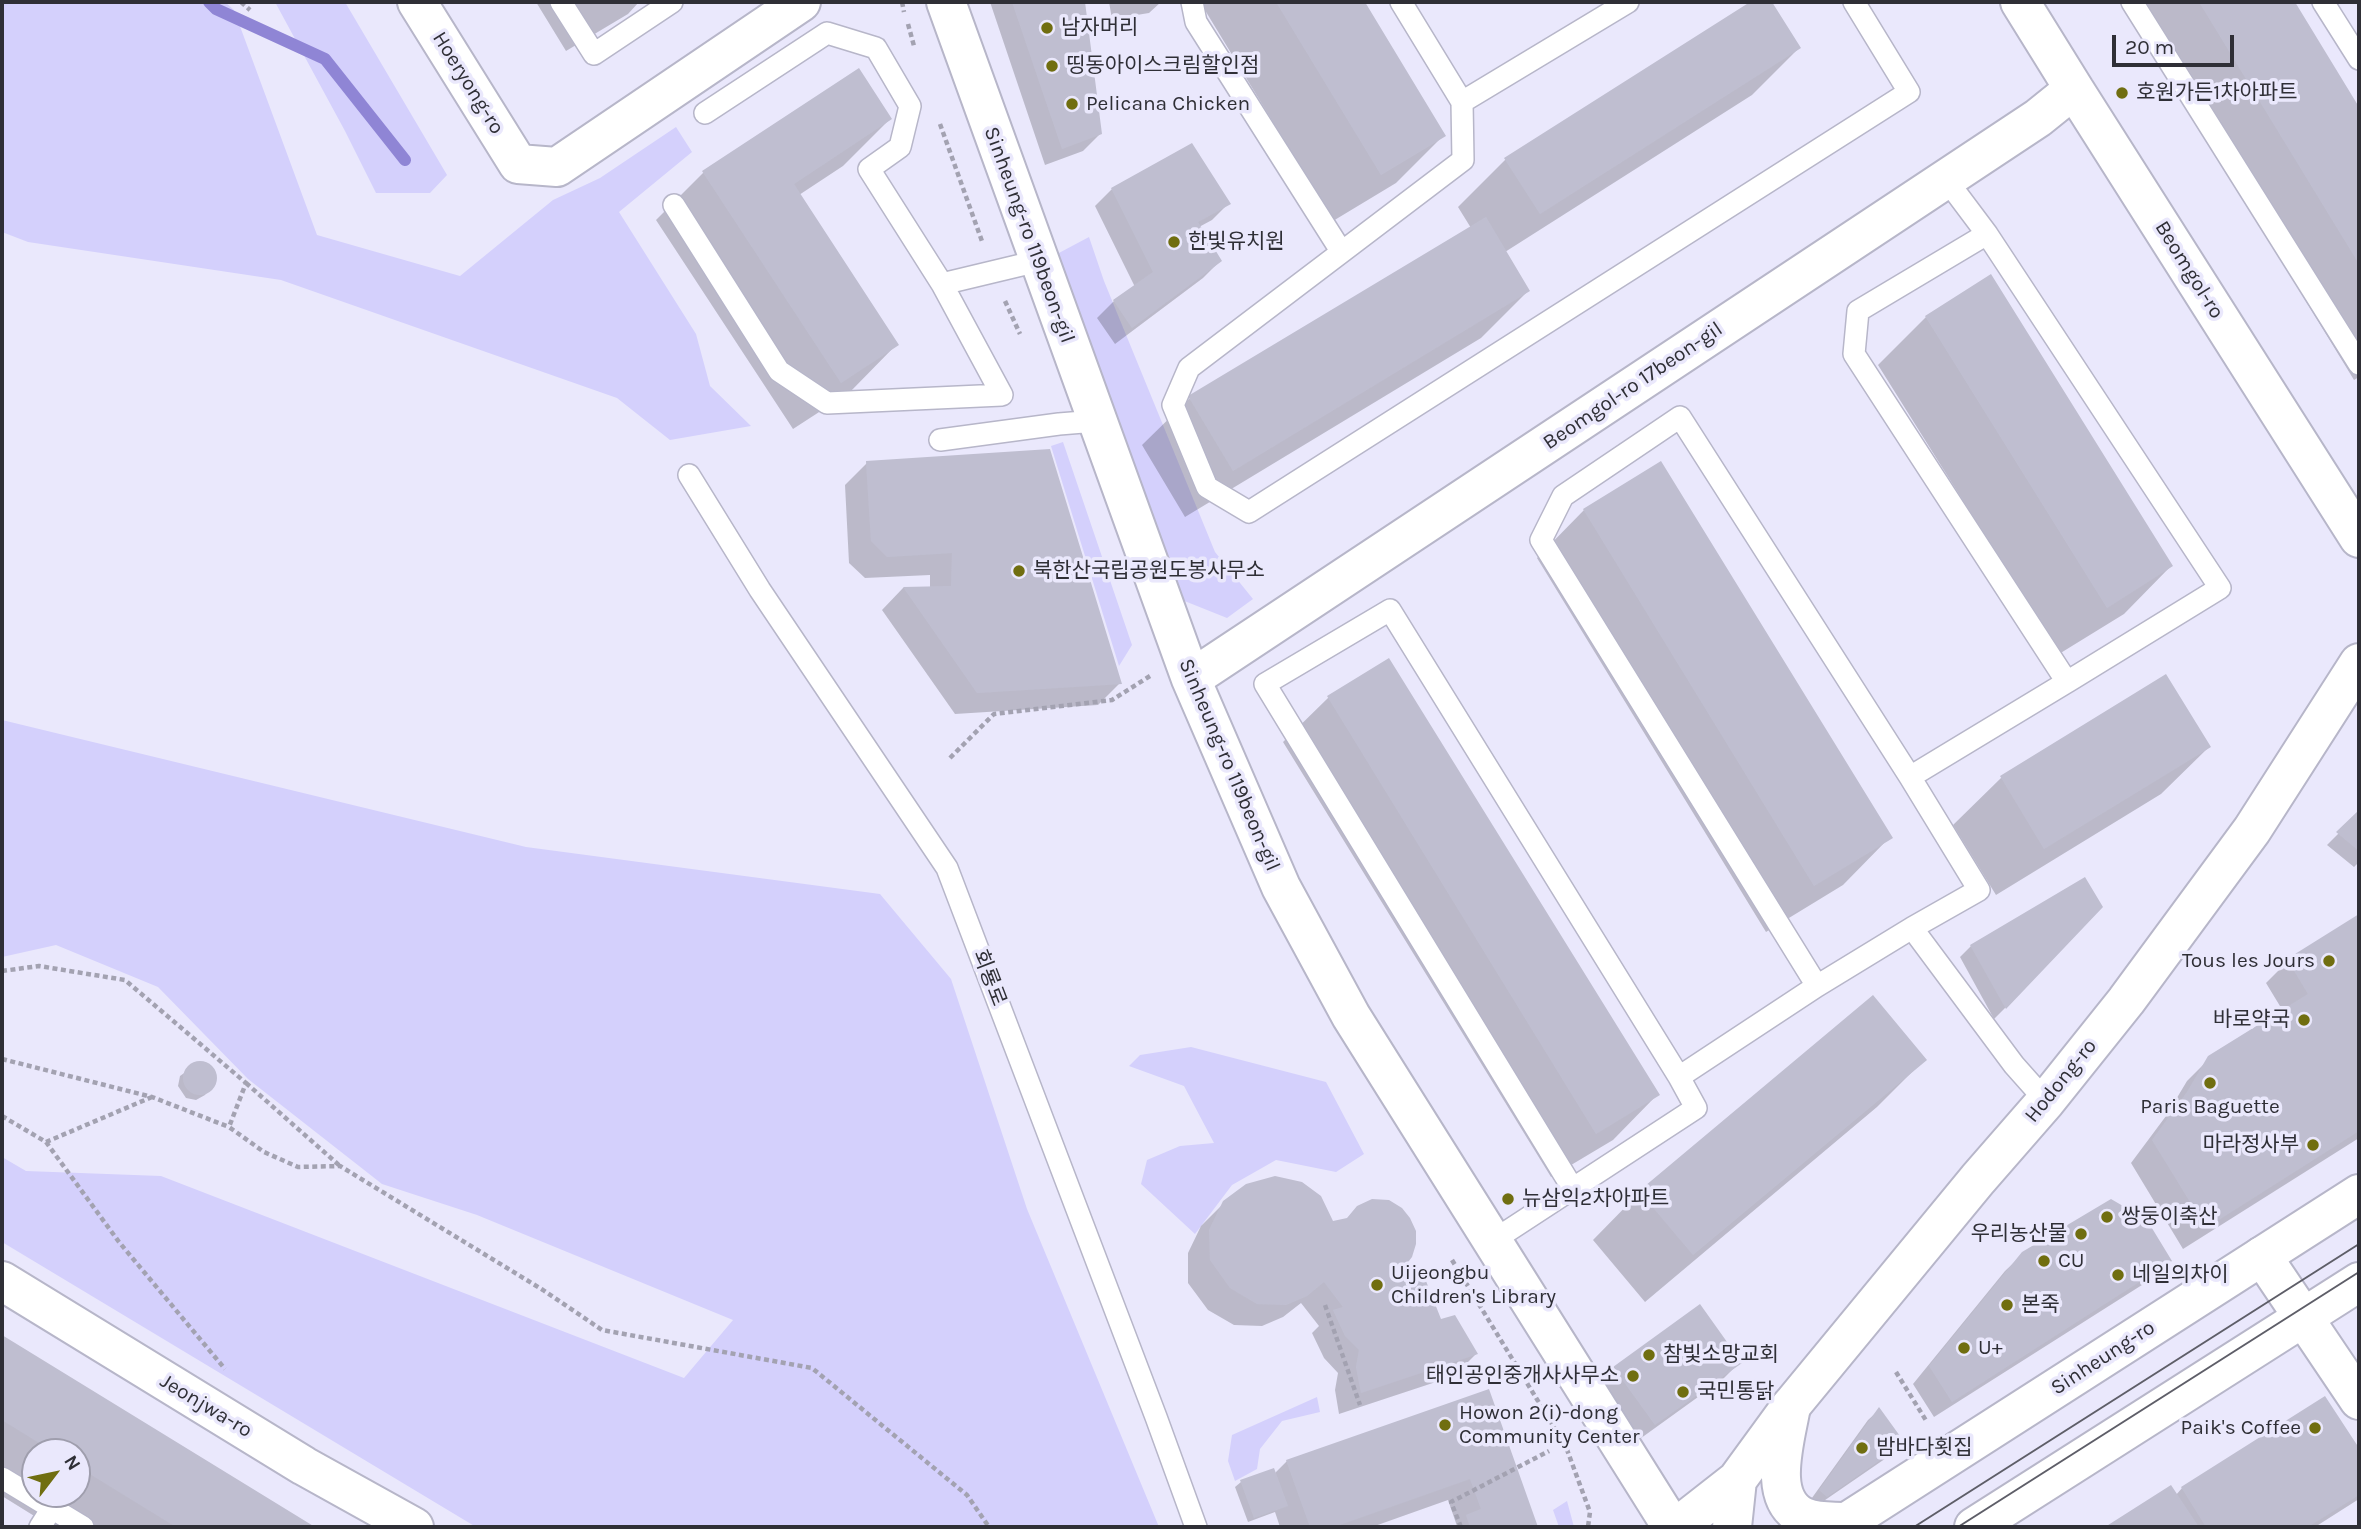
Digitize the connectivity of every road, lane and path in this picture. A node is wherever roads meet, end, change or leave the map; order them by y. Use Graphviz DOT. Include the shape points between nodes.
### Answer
graph roads {
  1 [pos="242,2"];
  2 [pos="417,2"];
  3 [pos="561,2"];
  4 [pos="672,2"];
  5 [pos="801,2"];
  6 [pos="946,2"];
  7 [pos="1192,2"];
  8 [pos="1401,2"];
  9 [pos="1628,2"];
  10 [pos="1854,2"];
  11 [pos="2020,2"];
  12 [pos="2132,2"];
  13 [pos="2323,2"];
  14 [pos="250,10"];
  15 [pos="2359,59"];
  16 [pos="2074,89"];
  17 [pos="1462,102"];
  18 [pos="705,113"];
  19 [pos="1945,178"];
  20 [pos="674,205"];
  21 [pos="1987,234"];
  22 [pos="1341,251"];
  23 [pos="1038,261"];
  24 [pos="942,284"];
  25 [pos="2359,364"];
  26 [pos="1096,421"];
  27 [pos="940,440"];
  28 [pos="689,475"];
  29 [pos="2359,538"];
  30 [pos="2359,663"];
  31 [pos="1153,674"];
  32 [pos="1191,679"];
  33 [pos="2067,682"];
  34 [pos="950,758"];
  35 [pos="1910,777"];
  36 [pos="1912,928"];
  37 [pos="2,971"];
  38 [pos="1817,986"];
  39 [pos="2,1059"];
  40 [pos="1679,1077"];
  41 [pos="246,1083"];
  42 [pos="152,1097"];
  43 [pos="2046,1101"];
  44 [pos="2,1116"];
  45 [pos="229,1127"];
  46 [pos="46,1142"];
  47 [pos="340,1166"];
  48 [pos="1573,1189"];
  49 [pos="2359,1194"];
  50 [pos="1491,1242"];
  51 [pos="1446,1249"];
  52 [pos="2262,1256"];
  53 [pos="2,1281"];
  54 [pos="2359,1282"];
  55 [pos="1325,1305"];
  56 [pos="2304,1318"];
  57 [pos="226,1370"];
  58 [pos="1896,1372"];
  59 [pos="2359,1400"];
  60 [pos="1360,1405"];
  61 [pos="1790,1406"];
  62 [pos="1930,1427"];
  63 [pos="1549,1451"];
  64 [pos="1635,1470"];
  65 [pos="2,1478"];
  66 [pos="1737,1480"];
  67 [pos="21,1489"];
  68 [pos="52,1508"];
  69 [pos="1843,1525"];
  70 [pos="40,1527"];
  71 [pos="83,1527"];
  72 [pos="414,1527"];
  73 [pos="989,1527"];
  74 [pos="1196,1527"];
  75 [pos="1461,1527"];
  76 [pos="1588,1527"];
  77 [pos="1638,1527"];
  78 [pos="1674,1527"];
  79 [pos="1732,1527"];
  80 [pos="1974,1527"];
  1 -- 14 [label="path"];
  2 -- 5 [label="street, Hoeryong-ro" via="518,164 557,167"];
  3 -- 4 [label="lane" via="594,54"];
  6 -- 23 [label="street, Sinheung-ro 119beon-gil"];
  7 -- 22 [label="lane" via="1196,22"];
  8 -- 17 [label="lane"];
  9 -- 17 [label="lane"];
  10 -- 22 [label="lane" via="1909,92 1250,512 1208,487 1173,405 1189,368"];
  11 -- 16 [label="street, Beomgol-ro"];
  12 -- 25 [label="lane"];
  13 -- 15 [label="lane"];
  16 -- 19 [label="street, Beomgol-ro 17beon-gil"];
  16 -- 29 [label="street, Beomgol-ro"];
  17 -- 22 [label="lane" via="1463,160"];
  18 -- 24 [label="lane" via="827,33 876,47 910,106 900,148 869,169"];
  19 -- 21 [label="lane"];
  19 -- 32 [label="street, Beomgol-ro 17beon-gil"];
  20 -- 24 [label="lane" via="779,371 827,403 1002,396"];
  21 -- 33 [label="lane" via="1858,311 1854,354"];
  21 -- 33 [label="lane" via="2220,588"];
  23 -- 24 [label="lane"];
  23 -- 26 [label="street, Sinheung-ro 119beon-gil"];
  26 -- 27 [label="lane"];
  26 -- 32 [label="street, Sinheung-ro 119beon-gil"];
  28 -- 74 [label="lane, 회룡로" via="760,590 947,868"];
  30 -- 43 [label="street, Hodong-ro" via="2252,830"];
  31 -- 34 [label="path" via="1112,700 994,714"];
  32 -- 50 [label="street, Sinheung-ro 119beon-gil" via="1281,887 1351,1016"];
  33 -- 35 [label="lane"];
  35 -- 36 [label="lane" via="1979,890"];
  35 -- 38 [label="lane" via="1680,417 1563,495 1541,540"];
  36 -- 38 [label="lane"];
  36 -- 43 [label="lane"];
  37 -- 41 [label="path" via="38,966 125,980"];
  38 -- 40 [label="lane"];
  39 -- 42 [label="path"];
  40 -- 48 [label="lane" via="1696,1108"];
  40 -- 48 [label="lane" via="1390,610 1265,684"];
  41 -- 45 [label="path"];
  41 -- 47 [label="path"];
  42 -- 45 [label="path"];
  42 -- 46 [label="path"];
  43 -- 61 [label="street, Hodong-ro"];
  44 -- 46 [label="path"];
  45 -- 47 [label="path" via="264,1153 298,1167"];
  46 -- 57 [label="path" via="119,1242"];
  47 -- 73 [label="path" via="602,1330 812,1368 967,1495"];
  48 -- 50 [label="lane"];
  49 -- 52 [label="street, Sinheung-ro"];
  50 -- 64 [label="street, Sinheung-ro 119beon-gil"];
  51 -- 76 [label="path" via="1566,1447 1590,1512"];
  52 -- 56 [label="street"];
  52 -- 69 [label="street, Sinheung-ro"];
  53 -- 72 [label="street, Jeonjwa-ro" via="304,1466"];
  54 -- 56 [label="street"];
  55 -- 60 [label="path"];
  56 -- 59 [label="street"];
  56 -- 80 [label="street"];
  58 -- 62 [label="path"];
  61 -- 66 [label="street, Hodong-ro"];
  61 -- 69 [label="street, Sinheung-ro" via="1781,1489 1789,1506 1803,1517"];
  63 -- 75 [label="path" via="1451,1502"];
  64 -- 77 [label="street, Sinheung-ro 119beon-gil"];
  64 -- 78 [label="street, Sinheung-ro 119beon-gil"];
  65 -- 67 [label="lane"];
  66 -- 78 [label="street, Hodong-ro"];
  66 -- 79 [label="street, Hodong-ro"];
  68 -- 70 [label="lane"];
  68 -- 71 [label="lane"];
}
